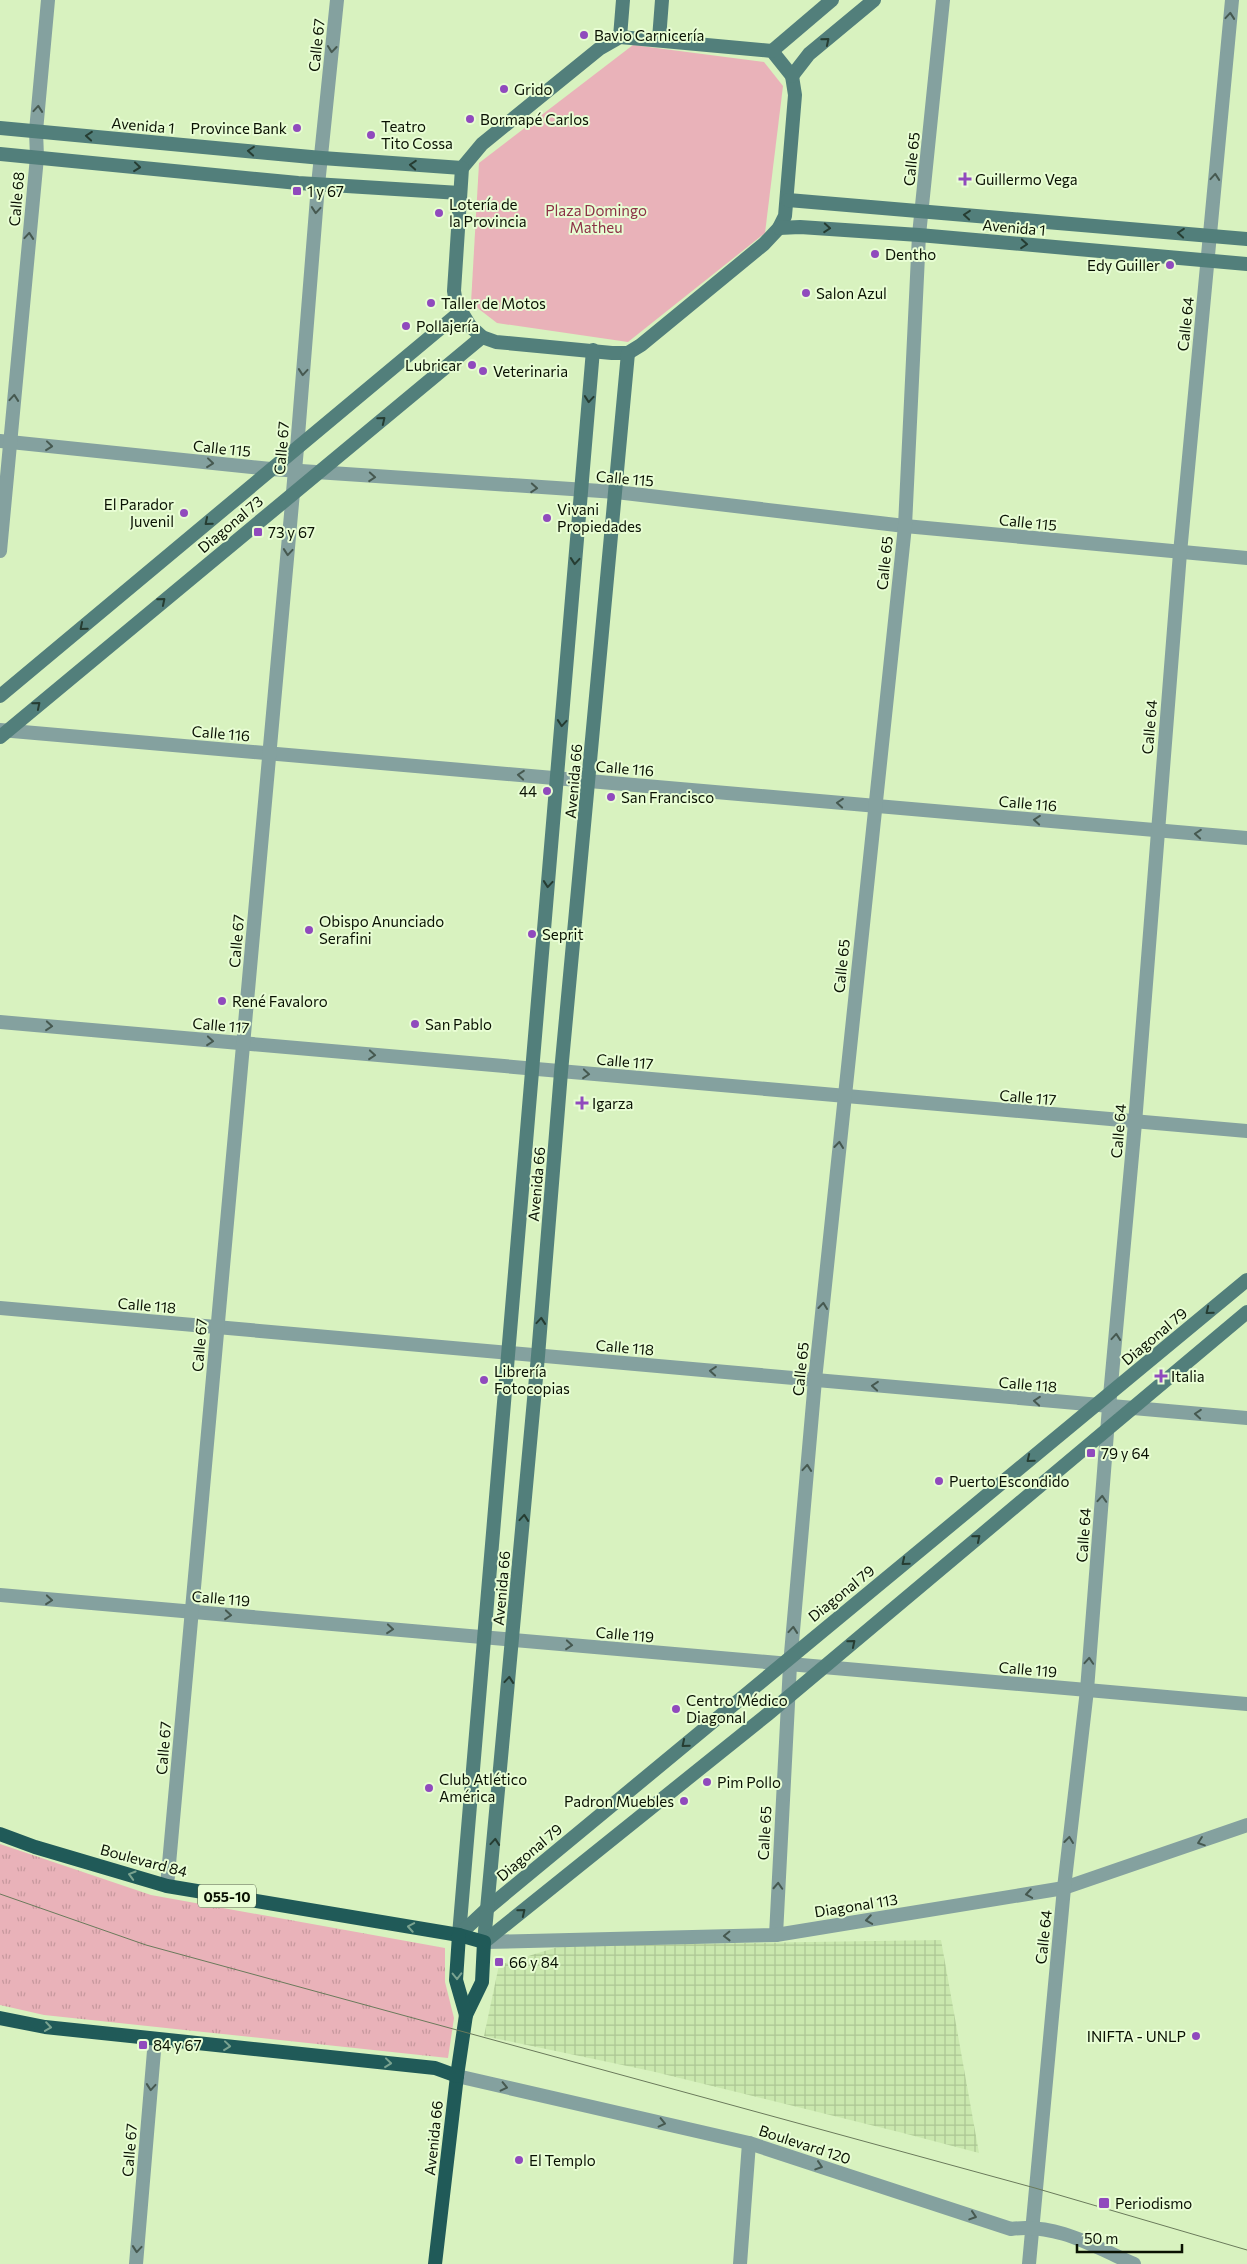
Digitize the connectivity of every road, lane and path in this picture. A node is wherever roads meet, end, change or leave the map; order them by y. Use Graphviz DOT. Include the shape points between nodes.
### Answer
graph roads {
  1 [pos="48,0"];
  2 [pos="337,0"];
  3 [pos="623,0"];
  4 [pos="662,0"];
  5 [pos="832,0"];
  6 [pos="874,0"];
  7 [pos="943,0"];
  8 [pos="1232,0"];
  9 [pos="620,37"];
  10 [pos="659,39"];
  11 [pos="772,51"];
  12 [pos="792,76"];
  13 [pos="0,128"];
  14 [pos="36,131"];
  15 [pos="0,154"];
  16 [pos="37,157"];
  17 [pos="322,158"];
  18 [pos="462,168"];
  19 [pos="318,185"];
  20 [pos="460,193"];
  21 [pos="788,200"];
  22 [pos="922,211"];
  23 [pos="779,228"];
  24 [pos="919,235"];
  25 [pos="1210,236"];
  26 [pos="1247,239"];
  27 [pos="1208,261"];
  28 [pos="1247,264"];
  29 [pos="460,312"];
  30 [pos="482,337"];
  31 [pos="593,350"];
  32 [pos="628,353"];
  33 [pos="5,441"];
  34 [pos="297,448"];
  35 [pos="271,469"];
  36 [pos="295,471"];
  37 [pos="317,473"];
  38 [pos="581,491"];
  39 [pos="293,492"];
  40 [pos="616,492"];
  41 [pos="905,526"];
  42 [pos="0,551"];
  43 [pos="1180,553"];
  44 [pos="1247,558"];
  45 [pos="0,696"];
  46 [pos="2,732"];
  47 [pos="269,753"];
  48 [pos="557,778"];
  49 [pos="590,781"];
  50 [pos="874,806"];
  51 [pos="1157,830"];
  52 [pos="1247,838"];
  53 [pos="0,1022"];
  54 [pos="243,1044"];
  55 [pos="531,1069"];
  56 [pos="561,1072"];
  57 [pos="844,1097"];
  58 [pos="1135,1123"];
  59 [pos="1247,1131"];
  60 [pos="1247,1280"];
  61 [pos="0,1308"];
  62 [pos="1247,1312"];
  63 [pos="217,1327"];
  64 [pos="509,1353"];
  65 [pos="538,1356"];
  66 [pos="815,1380"];
  67 [pos="1105,1402"];
  68 [pos="1133,1408"];
  69 [pos="1247,1418"];
  70 [pos="1107,1429"];
  71 [pos="0,1595"];
  72 [pos="191,1612"];
  73 [pos="485,1638"];
  74 [pos="513,1640"];
  75 [pos="787,1661"];
  76 [pos="823,1667"];
  77 [pos="1087,1690"];
  78 [pos="788,1696"];
  79 [pos="1247,1704"];
  80 [pos="1247,1825"];
  81 [pos="0,1834"];
  82 [pos="166,1886"];
  83 [pos="1064,1888"];
  84 [pos="489,1907"];
  85 [pos="776,1935"];
  86 [pos="459,1936"];
  87 [pos="484,1942"];
  88 [pos="466,2015"];
  89 [pos="0,2018"];
  90 [pos="155,2039"];
  91 [pos="457,2076"];
  92 [pos="749,2143"];
  93 [pos="1031,2226"];
  94 [pos="136,2264"];
  95 [pos="435,2264"];
  96 [pos="740,2264"];
  97 [pos="1029,2264"];
  98 [pos="1134,2264"];
  14 -- 1 [label="street, Calle 68, one-way"];
  2 -- 17 [label="street, Calle 67, one-way"];
  3 -- 9 [label="main road"];
  4 -- 10 [label="main road"];
  5 -- 11 [label="main road"];
  12 -- 6 [label="main road, one-way" via="809,54"];
  7 -- 22 [label="street, Calle 65"];
  25 -- 8 [label="street, Calle 64, one-way"];
  9 -- 10 [label="main road"];
  9 -- 18 [label="main road" via="600,49 482,144"];
  10 -- 11 [label="main road"];
  11 -- 12 [label="main road"];
  12 -- 21 [label="main road" via="795,95"];
  13 -- 14 [label="main road, Avenida 1"];
  14 -- 16 [label="street, Calle 68"];
  17 -- 14 [label="main road, Avenida 1, one-way"];
  15 -- 16 [label="main road"];
  16 -- 19 [label="main road, one-way"];
  33 -- 16 [label="street, Calle 68, one-way"];
  18 -- 17 [label="main road, Avenida 1, one-way"];
  17 -- 19 [label="street, Calle 67"];
  18 -- 20 [label="main road"];
  19 -- 20 [label="main road"];
  19 -- 34 [label="street, Calle 67, one-way"];
  20 -- 29 [label="main road" via="454,291"];
  21 -- 22 [label="main road, Avenida 1"];
  21 -- 23 [label="main road"];
  22 -- 24 [label="street, Calle 65"];
  25 -- 22 [label="main road, Avenida 1, one-way"];
  23 -- 24 [label="main road, Avenida 1, one-way" via="800,226"];
  23 -- 32 [label="main road" via="764,244"];
  24 -- 27 [label="main road, Avenida 1, one-way"];
  24 -- 41 [label="street, Calle 65"];
  25 -- 26 [label="main road, Avenida 1"];
  25 -- 27 [label="street, Calle 64"];
  27 -- 28 [label="main road, Avenida 1"];
  27 -- 43 [label="street, Calle 64"];
  29 -- 30 [label="main road"];
  29 -- 34 [label="main road, Diagonal 73"];
  30 -- 31 [label="main road" via="496,342"];
  37 -- 30 [label="main road, Diagonal 73, one-way"];
  31 -- 32 [label="main road"];
  31 -- 38 [label="main road, Avenida 66, one-way"];
  32 -- 40 [label="main road, Avenida 66"];
  33 -- 35 [label="street, Calle 115, one-way"];
  33 -- 42 [label="street, Calle 68"];
  34 -- 35 [label="main road, Diagonal 73"];
  34 -- 36 [label="street, Calle 67"];
  35 -- 36 [label="street, Calle 115"];
  35 -- 45 [label="main road, Diagonal 73, one-way"];
  36 -- 37 [label="street, Calle 115"];
  36 -- 39 [label="street, Calle 67"];
  37 -- 38 [label="street, Calle 115, one-way"];
  37 -- 39 [label="main road, Diagonal 73"];
  38 -- 40 [label="street, Calle 115"];
  38 -- 48 [label="main road, Avenida 66, one-way"];
  46 -- 39 [label="main road, Diagonal 73, one-way"];
  39 -- 47 [label="street, Calle 67, one-way"];
  40 -- 41 [label="street, Calle 115"];
  40 -- 49 [label="main road, Avenida 66"];
  41 -- 43 [label="street, Calle 115"];
  41 -- 50 [label="street, Calle 65"];
  43 -- 44 [label="street, Calle 115"];
  43 -- 51 [label="street, Calle 64"];
  46 -- 47 [label="street, Calle 116"];
  48 -- 47 [label="street, Calle 116, one-way"];
  47 -- 54 [label="street, Calle 67"];
  48 -- 49 [label="street, Calle 116"];
  48 -- 55 [label="main road, Avenida 66, one-way"];
  50 -- 49 [label="street, Calle 116, one-way"];
  49 -- 56 [label="main road, Avenida 66"];
  51 -- 50 [label="street, Calle 116, one-way"];
  50 -- 57 [label="street, Calle 65"];
  52 -- 51 [label="street, Calle 116, one-way"];
  51 -- 58 [label="street, Calle 64"];
  53 -- 54 [label="street, Calle 117, one-way"];
  54 -- 55 [label="street, Calle 117, one-way"];
  54 -- 63 [label="street, Calle 67"];
  55 -- 56 [label="street, Calle 117"];
  55 -- 64 [label="main road, Avenida 66"];
  56 -- 57 [label="street, Calle 117, one-way"];
  65 -- 56 [label="main road, Avenida 66, one-way"];
  57 -- 58 [label="street, Calle 117"];
  66 -- 57 [label="street, Calle 65, one-way"];
  58 -- 59 [label="street, Calle 117"];
  67 -- 58 [label="street, Calle 64, one-way"];
  60 -- 67 [label="main road, Diagonal 79, one-way"];
  61 -- 63 [label="street, Calle 118"];
  62 -- 68 [label="main road"];
  63 -- 64 [label="street, Calle 118"];
  63 -- 72 [label="street, Calle 67"];
  64 -- 65 [label="street, Calle 118"];
  64 -- 73 [label="main road, Avenida 66"];
  66 -- 65 [label="street, Calle 118, one-way"];
  74 -- 65 [label="main road, Avenida 66, one-way"];
  67 -- 66 [label="street, Calle 118, one-way"];
  75 -- 66 [label="street, Calle 65, one-way"];
  67 -- 68 [label="street, Calle 118"];
  67 -- 70 [label="street, Calle 64"];
  67 -- 75 [label="main road, Diagonal 79, one-way"];
  69 -- 68 [label="street, Calle 118, one-way"];
  68 -- 70 [label="main road"];
  76 -- 70 [label="main road, one-way"];
  77 -- 70 [label="street, Calle 64, one-way"];
  71 -- 72 [label="street, Calle 119, one-way"];
  72 -- 73 [label="street, Calle 119, one-way"];
  72 -- 82 [label="street, Calle 67"];
  73 -- 74 [label="street, Calle 119"];
  73 -- 86 [label="main road, Avenida 66"];
  74 -- 75 [label="street, Calle 119, one-way"];
  84 -- 74 [label="main road, Avenida 66, one-way"];
  75 -- 76 [label="street, Calle 119"];
  75 -- 78 [label="street, Calle 65"];
  75 -- 84 [label="main road, Diagonal 79, one-way"];
  76 -- 77 [label="street, Calle 119"];
  76 -- 78 [label="main road"];
  77 -- 79 [label="street, Calle 119"];
  83 -- 77 [label="street, Calle 64, one-way"];
  85 -- 78 [label="street, Calle 65, one-way"];
  87 -- 78 [label="main road, one-way"];
  80 -- 83 [label="street, Diagonal 113, one-way"];
  82 -- 81 [label="highway, Boulevard 84 / 055-10, one-way"];
  86 -- 82 [label="highway, Boulevard 84 / 055-10, one-way"];
  83 -- 85 [label="street, Diagonal 113, one-way"];
  83 -- 93 [label="street, Calle 64"];
  84 -- 86 [label="main road, Diagonal 79"];
  84 -- 87 [label="main road, Avenida 66"];
  85 -- 87 [label="street, Diagonal 113, one-way"];
  86 -- 87 [label="highway, Diagonal 113"];
  86 -- 88 [label="highway, Avenida 66, one-way" via="456,1980"];
  87 -- 88 [label="highway, Avenida 66" via="482,1982"];
  88 -- 91 [label="highway, Avenida 66"];
  89 -- 90 [label="highway, one-way" via="45,2027"];
  90 -- 91 [label="highway, one-way" via="435,2068"];
  90 -- 94 [label="street, Calle 67, one-way"];
  91 -- 92 [label="street, Boulevard 120, one-way"];
  91 -- 95 [label="highway, Avenida 66"];
  92 -- 93 [label="street, Boulevard 120, one-way" via="1011,2229"];
  92 -- 96 [label="street"];
  93 -- 97 [label="street, Calle 64"];
  93 -- 98 [label="street, Boulevard 120" via="1056,2230"];
}
